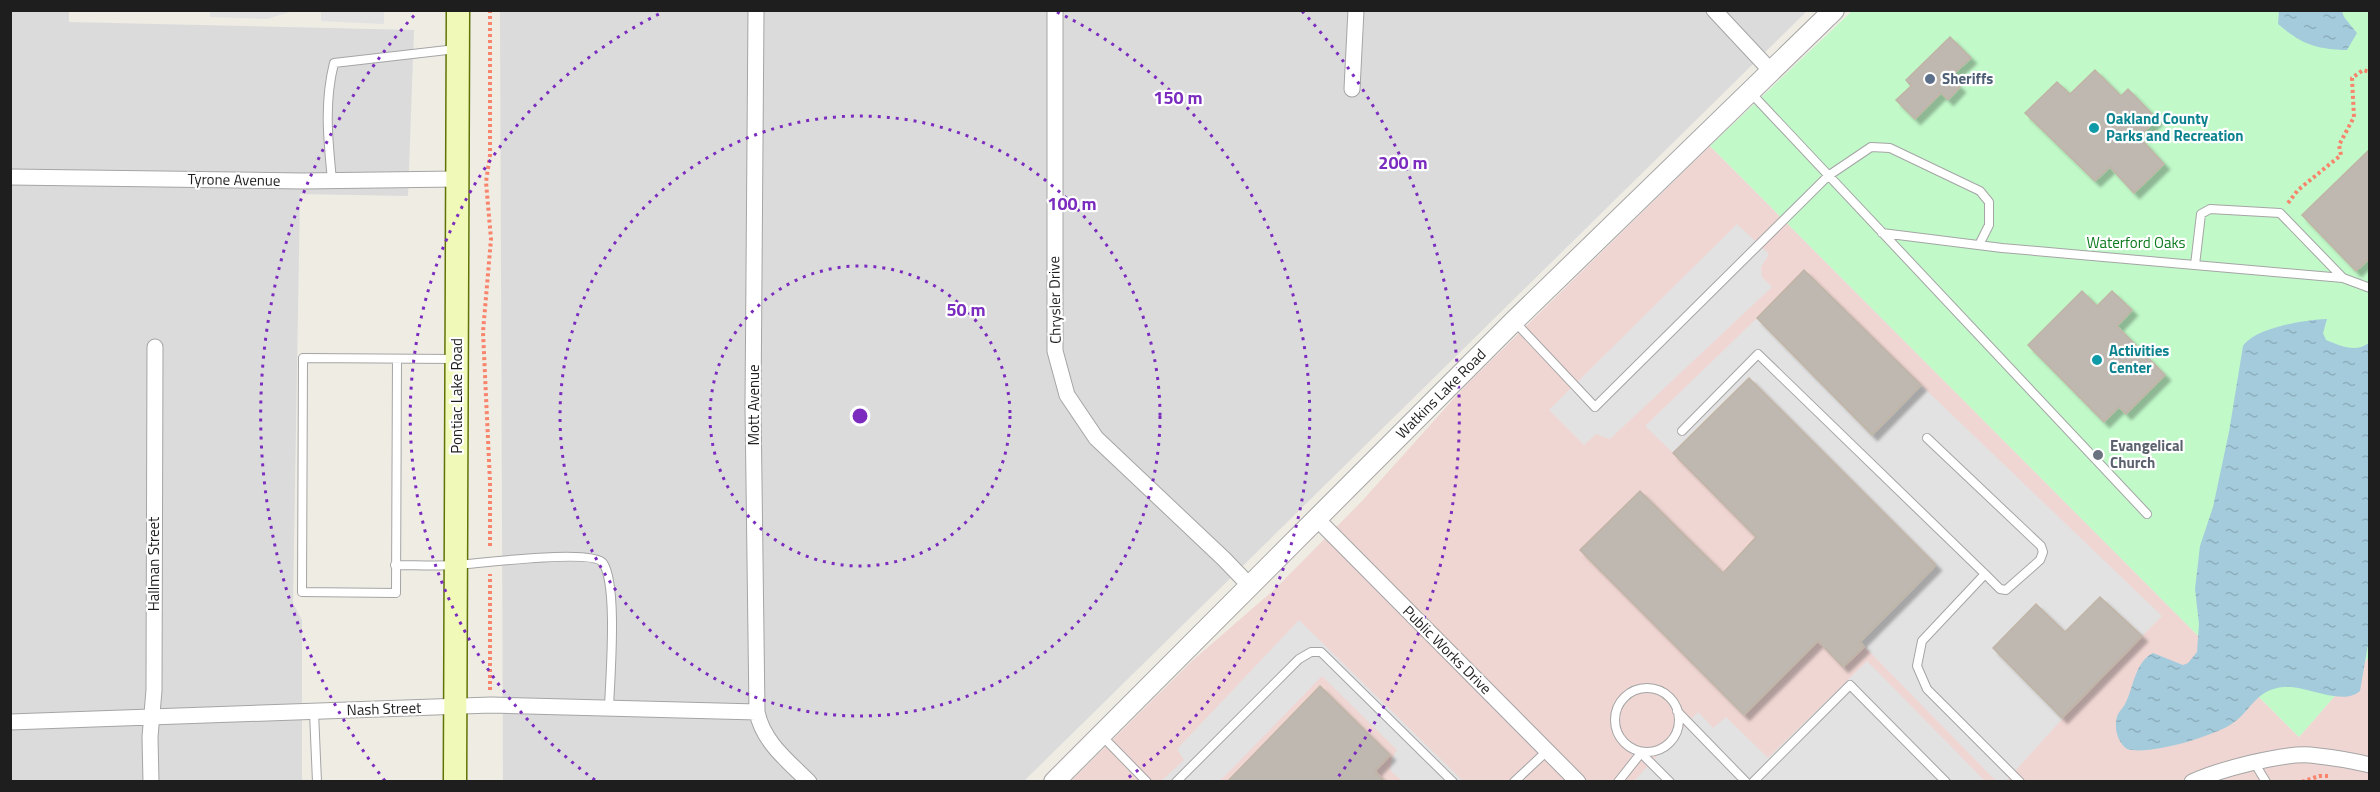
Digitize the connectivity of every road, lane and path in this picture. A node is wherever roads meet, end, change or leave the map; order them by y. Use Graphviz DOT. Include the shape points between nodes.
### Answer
graph roads {
  1 [pos="458,10"];
  2 [pos="490,10"];
  3 [pos="756,10"];
  4 [pos="1055,10"];
  5 [pos="1356,10"];
  6 [pos="1714,10"];
  7 [pos="1834,10"];
  8 [pos="458,48"];
  9 [pos="1771,71"];
  10 [pos="2370,72"];
  11 [pos="1352,89"];
  12 [pos="1749,92"];
  13 [pos="1828,176"];
  14 [pos="10,177"];
  15 [pos="458,179"];
  16 [pos="332,180"];
  17 [pos="2280,213"];
  18 [pos="1882,233"];
  19 [pos="1979,245"];
  20 [pos="2195,265"];
  21 [pos="2343,278"];
  22 [pos="2370,288"];
  23 [pos="1514,321"];
  24 [pos="155,347"];
  25 [pos="398,359"];
  26 [pos="457,359"];
  27 [pos="1682,431"];
  28 [pos="1927,438"];
  29 [pos="2147,514"];
  30 [pos="1316,518"];
  31 [pos="490,560"];
  32 [pos="395,565"];
  33 [pos="456,565"];
  34 [pos="1984,574"];
  35 [pos="1249,585"];
  36 [pos="490,695"];
  37 [pos="456,706"];
  38 [pos="609,708"];
  39 [pos="1677,711"];
  40 [pos="314,712"];
  41 [pos="757,712"];
  42 [pos="152,717"];
  43 [pos="10,722"];
  44 [pos="1101,735"];
  45 [pos="1547,751"];
  46 [pos="1641,753"];
  47 [pos="2254,762"];
  48 [pos="2370,765"];
  49 [pos="2331,776"];
  50 [pos="151,782"];
  51 [pos="317,782"];
  52 [pos="455,782"];
  53 [pos="808,782"];
  54 [pos="1054,782"];
  55 [pos="1147,782"];
  56 [pos="1176,782"];
  57 [pos="1453,782"];
  58 [pos="1514,782"];
  59 [pos="1578,782"];
  60 [pos="1618,782"];
  61 [pos="1670,782"];
  62 [pos="1746,782"];
  63 [pos="1753,782"];
  64 [pos="1946,782"];
  65 [pos="2020,782"];
  66 [pos="2192,782"];
  67 [pos="2266,782"];
  68 [pos="2301,782"];
  1 -- 8 [label="main road, Pontiac Lake Road"];
  2 -- 31 [label="path" via="490,155 486,182 491,239 483,332"];
  3 -- 41 [label="street, Mott Avenue" via="753,406"];
  4 -- 35 [label="street, Chrysler Drive" via="1056,351 1067,395 1096,438"];
  5 -- 11 [label="street"];
  6 -- 9 [label="street"];
  7 -- 9 [label="street, Watkins Lake Road"];
  8 -- 15 [label="main road, Pontiac Lake Road"];
  8 -- 16 [label="lane" via="333,63 326,117"];
  9 -- 12 [label="street, Watkins Lake Road"];
  10 -- 17 [label="path" via="2363,70 2352,78 2354,117 2339,145 2341,155 2298,190"];
  12 -- 13 [label="lane"];
  12 -- 23 [label="street, Watkins Lake Road"];
  13 -- 18 [label="lane"];
  13 -- 19 [label="lane" via="1871,147 1890,148 1980,191 1989,202 1989,225"];
  13 -- 23 [label="lane" via="1595,407"];
  14 -- 16 [label="street, Tyrone Avenue"];
  15 -- 16 [label="street, Tyrone Avenue"];
  15 -- 26 [label="main road, Pontiac Lake Road"];
  17 -- 20 [label="lane" via="2210,209 2201,214"];
  17 -- 21 [label="lane"];
  18 -- 19 [label="lane"];
  18 -- 29 [label="lane"];
  19 -- 20 [label="lane"];
  20 -- 21 [label="lane"];
  21 -- 22 [label="lane"];
  23 -- 30 [label="street, Watkins Lake Road"];
  24 -- 42 [label="street, Hallman Street"];
  25 -- 26 [label="lane"];
  25 -- 32 [label="lane"];
  25 -- 32 [label="lane" via="303,358 302,592 396,593"];
  26 -- 33 [label="main road, Pontiac Lake Road"];
  27 -- 34 [label="lane" via="1758,354"];
  28 -- 34 [label="lane" via="2041,546 2040,560 2006,590"];
  30 -- 35 [label="street, Watkins Lake Road"];
  30 -- 45 [label="street, Public Works Drive"];
  31 -- 33 [label="lane"];
  31 -- 36 [label="path"];
  31 -- 38 [label="lane" via="578,556 603,562 611,587"];
  32 -- 33 [label="lane"];
  33 -- 37 [label="main road, Pontiac Lake Road"];
  34 -- 65 [label="lane" via="1922,641 1917,666 1927,689"];
  35 -- 44 [label="street, Watkins Lake Road"];
  37 -- 38 [label="street, Nash Street"];
  37 -- 40 [label="street, Nash Street"];
  37 -- 52 [label="main road, Pontiac Lake Road"];
  38 -- 41 [label="street, Nash Street"];
  39 -- 46 [label="lane" via="1678,722 1671,741 1663,748"];
  39 -- 46 [label="lane" via="1673,701 1655,689 1635,691 1619,704 1615,724 1624,743"];
  39 -- 62 [label="lane"];
  40 -- 42 [label="street, Nash Street"];
  40 -- 51 [label="lane"];
  41 -- 53 [label="street, Mott Avenue" via="770,742"];
  42 -- 43 [label="street, Nash Street"];
  42 -- 50 [label="street, Hallman Street"];
  44 -- 54 [label="street, Watkins Lake Road"];
  44 -- 55 [label="lane"];
  45 -- 58 [label="lane"];
  45 -- 59 [label="street, Public Works Drive"];
  46 -- 60 [label="lane"];
  46 -- 61 [label="lane"];
  47 -- 48 [label="street" via="2307,755"];
  47 -- 66 [label="street"];
  47 -- 67 [label="lane"];
  49 -- 68 [label="path"];
  56 -- 57 [label="lane" via="1299,659 1311,652 1321,652"];
  63 -- 64 [label="lane" via="1850,685"];
}
